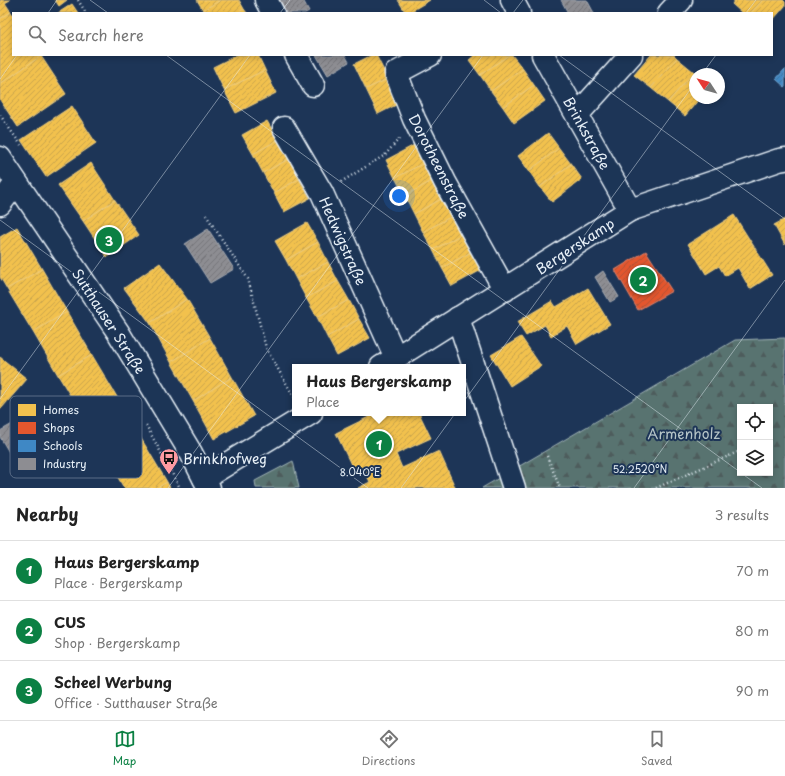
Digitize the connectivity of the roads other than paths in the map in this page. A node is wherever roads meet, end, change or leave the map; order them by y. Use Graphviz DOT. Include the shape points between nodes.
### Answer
graph roads {
  1 [pos="266,0"];
  2 [pos="681,0"];
  3 [pos="272,12"];
  4 [pos="670,12"];
  5 [pos="297,56"];
  6 [pos="428,56"];
  7 [pos="544,56"];
  8 [pos="630,56"];
  9 [pos="313,85"];
  10 [pos="577,115"];
  11 [pos="284,128"];
  12 [pos="0,158"];
  13 [pos="785,159"];
  14 [pos="16,183"];
  15 [pos="0,204"];
  16 [pos="630,210"];
  17 [pos="505,290"];
  18 [pos="458,318"];
  19 [pos="388,362"];
  20 [pos="306,416"];
  21 [pos="206,483"];
  22 [pos="514,488"];
  1 -- 3 [label="street"];
  2 -- 4 [label="street"];
  5 -- 9 [label="street"];
  6 -- 17 [label="street, Dorotheenstraße" via="396,73 414,119 445,182"];
  7 -- 10 [label="street, Brinkstraße"];
  8 -- 10 [label="street"];
  10 -- 16 [label="street, Brinkstraße"];
  11 -- 19 [label="street, Hedwigstraße" via="322,193"];
  12 -- 14 [label="street, Sutthauser Straße"];
  13 -- 16 [label="street, Bergerskamp"];
  14 -- 15 [label="street"];
  14 -- 21 [label="street, Sutthauser Straße" via="118,332 191,453"];
  16 -- 17 [label="street, Bergerskamp"];
  17 -- 18 [label="street, Bergerskamp"];
  18 -- 19 [label="street, Bergerskamp"];
  18 -- 22 [label="street"];
  20 -- 21 [label="street"];
}
